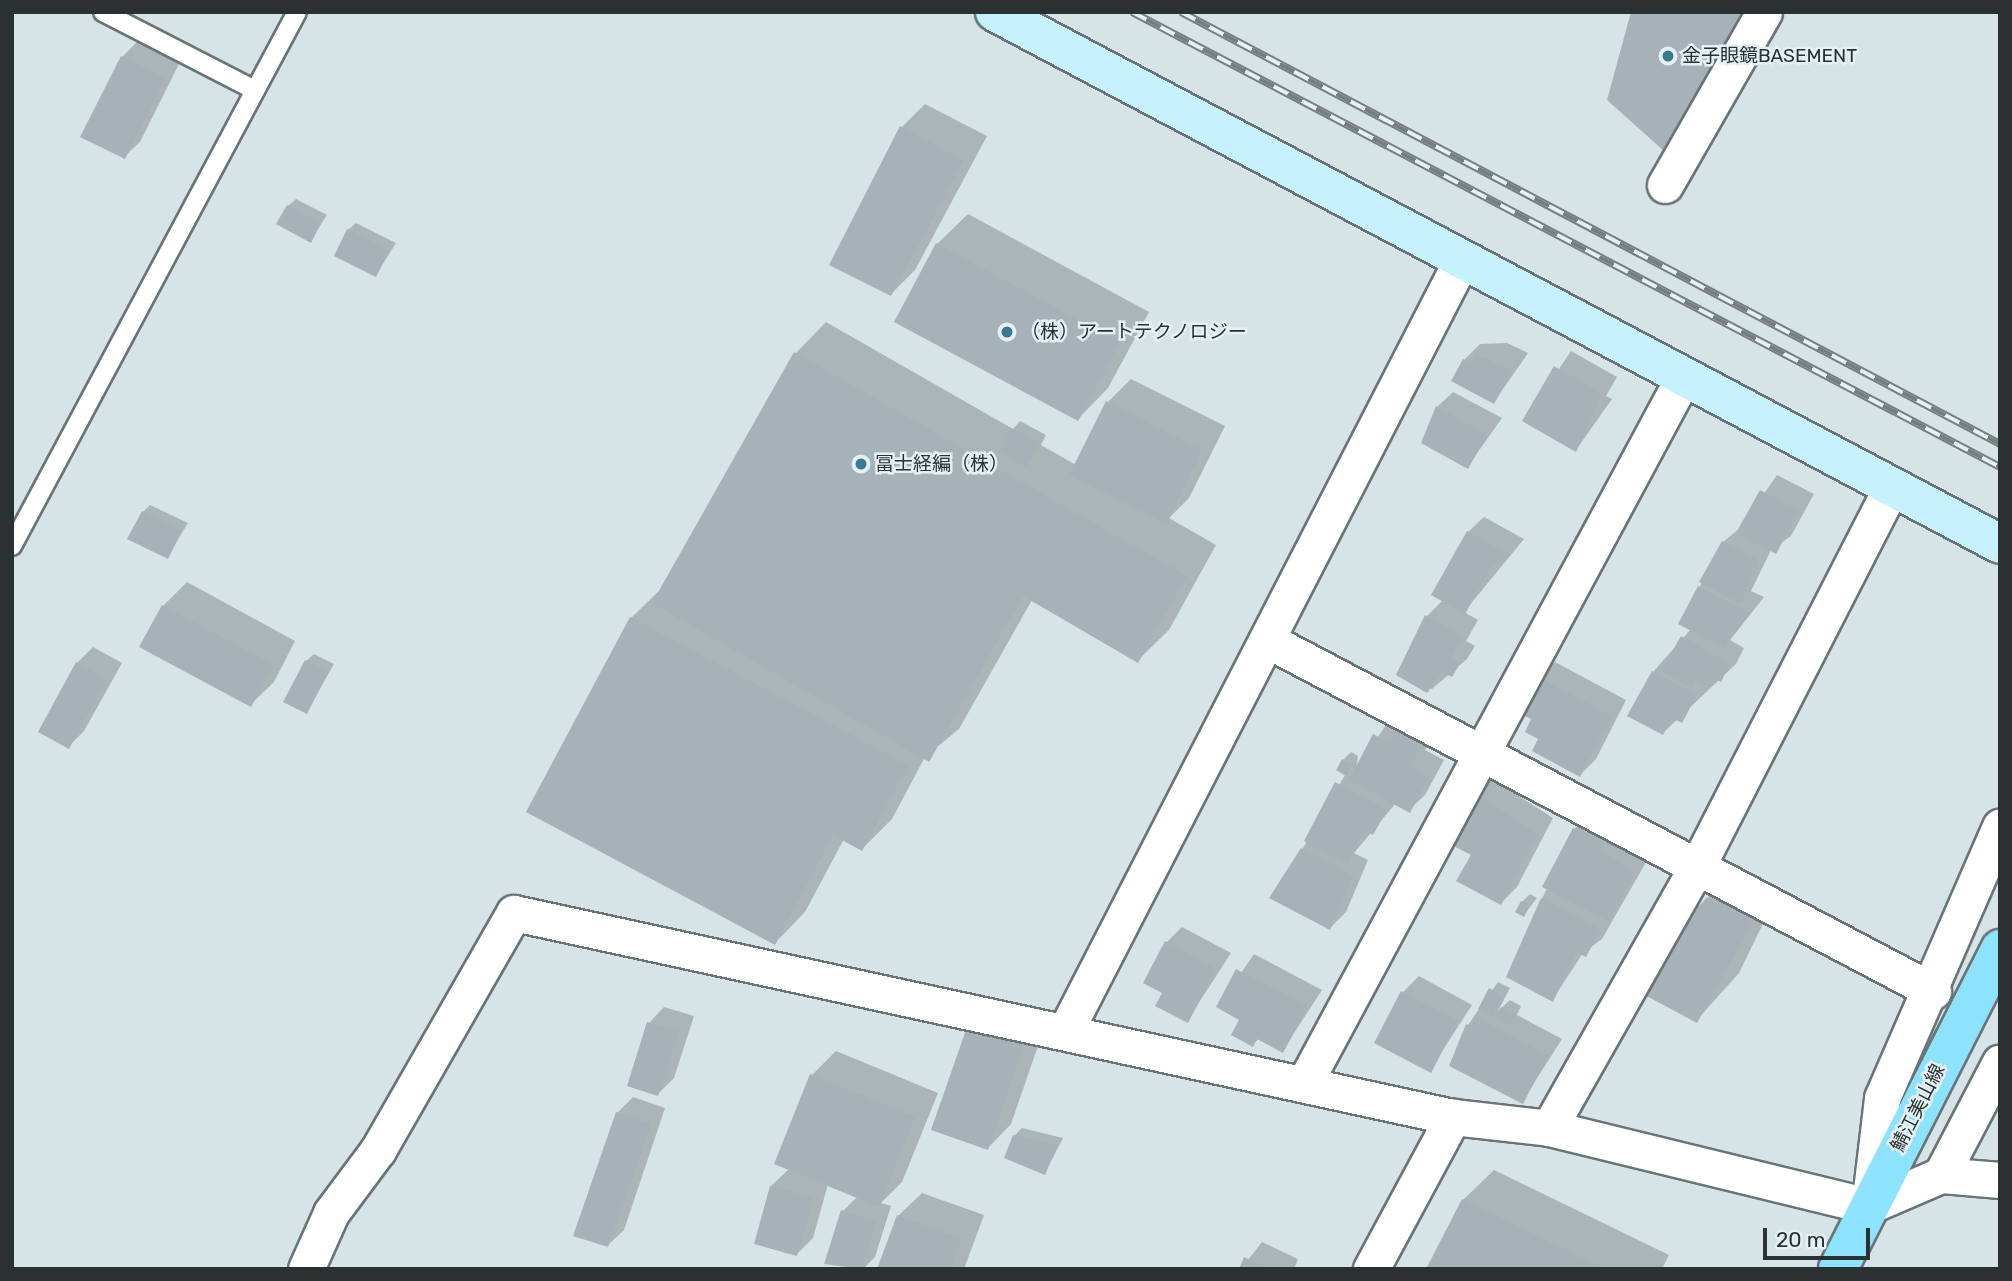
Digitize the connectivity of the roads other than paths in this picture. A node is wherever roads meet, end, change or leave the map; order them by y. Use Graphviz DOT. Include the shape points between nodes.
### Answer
graph roads {
  1 [pos="103,12"];
  2 [pos="297,12"];
  3 [pos="995,12"];
  4 [pos="1764,12"];
  5 [pos="255,90"];
  6 [pos="1665,185"];
  7 [pos="1462,259"];
  8 [pos="1683,378"];
  9 [pos="1891,488"];
  10 [pos="2000,544"];
  11 [pos="12,546"];
  12 [pos="1267,640"];
  13 [pos="1480,750"];
  14 [pos="2000,827"];
  15 [pos="1698,865"];
  16 [pos="2000,948"];
  17 [pos="1933,991"];
  18 [pos="1066,1030"];
  19 [pos="2000,1062"];
  20 [pos="1305,1082"];
  21 [pos="1453,1117"];
  22 [pos="1549,1128"];
  23 [pos="1941,1175"];
  24 [pos="2000,1180"];
  25 [pos="1869,1206"];
  26 [pos="306,1269"];
  27 [pos="1371,1269"];
  28 [pos="1838,1269"];
  1 -- 5 [label="lane"];
  2 -- 5 [label="lane"];
  3 -- 7 [label="street"];
  4 -- 6 [label="street"];
  5 -- 11 [label="lane"];
  7 -- 8 [label="street"];
  7 -- 12 [label="street"];
  8 -- 9 [label="street"];
  8 -- 13 [label="street"];
  9 -- 10 [label="street"];
  9 -- 15 [label="street"];
  12 -- 13 [label="street"];
  12 -- 18 [label="street"];
  13 -- 15 [label="street"];
  13 -- 20 [label="street"];
  14 -- 17 [label="street"];
  15 -- 17 [label="street"];
  15 -- 22 [label="street"];
  16 -- 25 [label="main road, 鯖江美山線"];
  17 -- 25 [label="street" via="1882,1098"];
  18 -- 20 [label="street"];
  18 -- 26 [label="street" via="514,913 378,1150 331,1213"];
  19 -- 23 [label="street"];
  20 -- 21 [label="street"];
  21 -- 22 [label="street"];
  21 -- 27 [label="street"];
  22 -- 25 [label="street"];
  23 -- 24 [label="street"];
  23 -- 25 [label="street"];
  25 -- 28 [label="main road, 鯖江美山線"];
}
